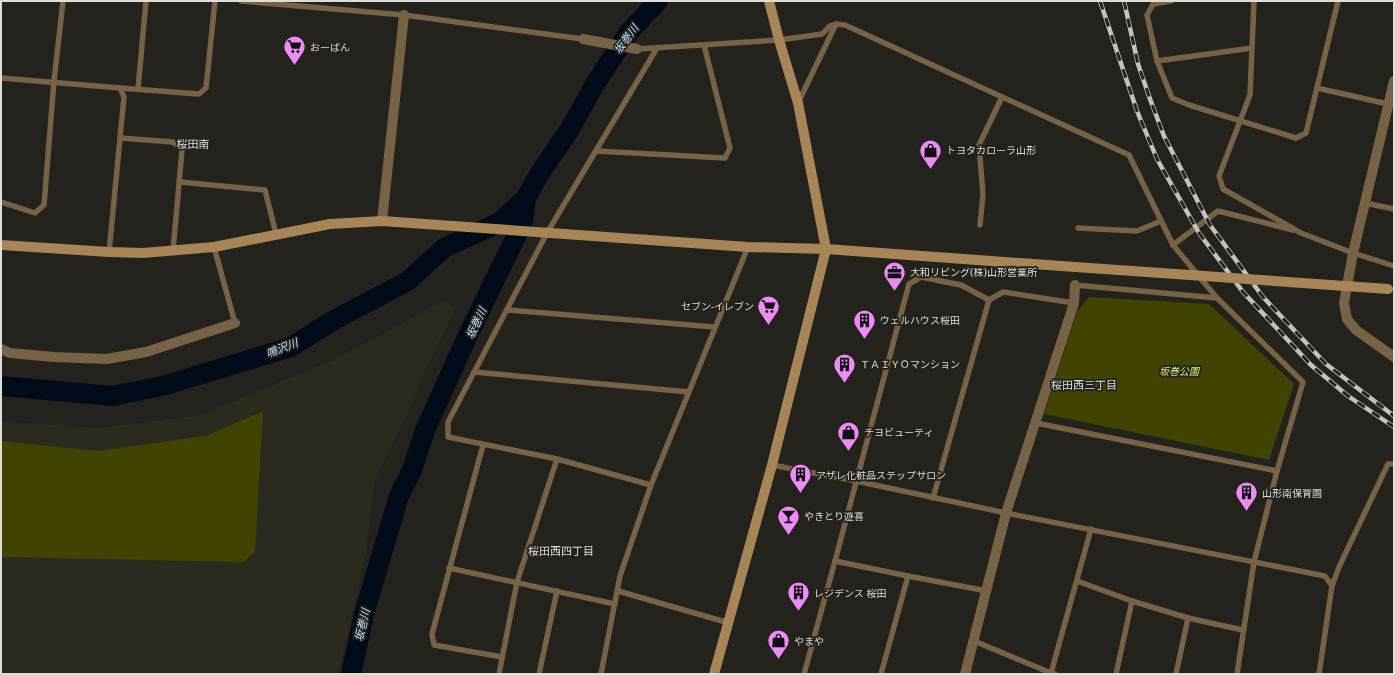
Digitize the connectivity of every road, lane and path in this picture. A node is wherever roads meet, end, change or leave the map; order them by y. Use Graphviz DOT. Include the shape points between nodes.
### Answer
graph roads {
  1 [pos="63,1"];
  2 [pos="146,1"];
  3 [pos="215,1"];
  4 [pos="241,1"];
  5 [pos="769,1"];
  6 [pos="1170,1"];
  7 [pos="1254,1"];
  8 [pos="1338,1"];
  9 [pos="404,15"];
  10 [pos="836,24"];
  11 [pos="583,40"];
  12 [pos="779,40"];
  13 [pos="704,45"];
  14 [pos="657,48"];
  15 [pos="1252,48"];
  16 [pos="637,49"];
  17 [pos="1158,61"];
  18 [pos="1,78"];
  19 [pos="54,81"];
  20 [pos="1394,81"];
  21 [pos="120,88"];
  22 [pos="1317,88"];
  23 [pos="138,89"];
  24 [pos="1002,97"];
  25 [pos="798,103"];
  26 [pos="1388,104"];
  27 [pos="1240,121"];
  28 [pos="120,138"];
  29 [pos="596,151"];
  30 [pos="180,182"];
  31 [pos="1,202"];
  32 [pos="1365,203"];
  33 [pos="1394,209"];
  34 [pos="382,221"];
  35 [pos="1161,221"];
  36 [pos="980,225"];
  37 [pos="1078,228"];
  38 [pos="547,233"];
  39 [pos="1301,233"];
  40 [pos="276,234"];
  41 [pos="1,245"];
  42 [pos="1173,245"];
  43 [pos="214,247"];
  44 [pos="748,247"];
  45 [pos="826,249"];
  46 [pos="173,251"];
  47 [pos="110,252"];
  48 [pos="1353,253"];
  49 [pos="1394,266"];
  50 [pos="1075,285"];
  51 [pos="1391,289"];
  52 [pos="1217,298"];
  53 [pos="989,300"];
  54 [pos="1074,304"];
  55 [pos="507,310"];
  56 [pos="235,323"];
  57 [pos="715,326"];
  58 [pos="1,349"];
  59 [pos="1394,357"];
  60 [pos="474,372"];
  61 [pos="690,392"];
  62 [pos="1036,423"];
  63 [pos="483,445"];
  64 [pos="557,459"];
  65 [pos="1394,464"];
  66 [pos="772,465"];
  67 [pos="1277,471"];
  68 [pos="856,481"];
  69 [pos="651,485"];
  70 [pos="933,498"];
  71 [pos="1006,513"];
  72 [pos="1091,530"];
  73 [pos="835,561"];
  74 [pos="1254,562"];
  75 [pos="449,568"];
  76 [pos="908,576"];
  77 [pos="1077,581"];
  78 [pos="517,582"];
  79 [pos="1332,586"];
  80 [pos="557,591"];
  81 [pos="618,591"];
  82 [pos="987,591"];
  83 [pos="1132,601"];
  84 [pos="615,604"];
  85 [pos="1188,618"];
  86 [pos="729,623"];
  87 [pos="1243,630"];
  88 [pos="974,641"];
  89 [pos="502,658"];
  90 [pos="499,674"];
  91 [pos="540,674"];
  92 [pos="601,674"];
  93 [pos="714,674"];
  94 [pos="804,674"];
  95 [pos="881,674"];
  96 [pos="965,674"];
  97 [pos="1052,674"];
  98 [pos="1116,674"];
  99 [pos="1176,674"];
  100 [pos="1237,674"];
  101 [pos="1319,674"];
  1 -- 19 [label="lane"];
  2 -- 23 [label="lane"];
  3 -- 23 [label="lane" via="206,88 199,94"];
  4 -- 9 [label="lane"];
  5 -- 12 [label="street"];
  6 -- 17 [label="lane" via="1152,4 1147,15"];
  7 -- 15 [label="lane"];
  8 -- 22 [label="lane"];
  9 -- 11 [label="lane"];
  9 -- 34 [label="street"];
  10 -- 12 [label="lane" via="822,34"];
  10 -- 24 [label="lane" via="845,25"];
  10 -- 25 [label="lane"];
  11 -- 16 [label="street"];
  12 -- 13 [label="lane"];
  12 -- 25 [label="street"];
  13 -- 14 [label="lane"];
  13 -- 29 [label="lane" via="730,148 725,158"];
  14 -- 16 [label="lane"];
  14 -- 29 [label="lane"];
  15 -- 17 [label="lane"];
  15 -- 27 [label="lane" via="1250,95"];
  17 -- 27 [label="lane" via="1172,98"];
  18 -- 19 [label="lane"];
  19 -- 21 [label="lane"];
  19 -- 31 [label="lane" via="44,205 35,212"];
  20 -- 26 [label="street"];
  21 -- 23 [label="lane"];
  21 -- 28 [label="lane" via="124,97"];
  22 -- 26 [label="lane"];
  22 -- 27 [label="lane" via="1306,133 1296,138"];
  24 -- 35 [label="lane" via="1129,155"];
  24 -- 36 [label="lane" via="980,145 983,195"];
  25 -- 45 [label="street"];
  26 -- 32 [label="street"];
  27 -- 39 [label="lane" via="1219,176 1223,189"];
  28 -- 30 [label="lane" via="174,142 182,150"];
  28 -- 47 [label="lane"];
  29 -- 38 [label="lane"];
  30 -- 40 [label="lane" via="265,190"];
  30 -- 46 [label="lane"];
  32 -- 33 [label="lane"];
  32 -- 48 [label="street"];
  34 -- 38 [label="street"];
  34 -- 40 [label="street" via="330,224"];
  35 -- 37 [label="lane" via="1137,231"];
  35 -- 42 [label="lane"];
  38 -- 44 [label="street"];
  38 -- 55 [label="lane"];
  39 -- 42 [label="lane" via="1218,211"];
  39 -- 48 [label="lane"];
  40 -- 43 [label="street"];
  41 -- 47 [label="street"];
  42 -- 52 [label="lane"];
  43 -- 46 [label="street"];
  43 -- 56 [label="lane"];
  44 -- 45 [label="street"];
  44 -- 57 [label="lane"];
  45 -- 51 [label="street, bridge"];
  45 -- 66 [label="street"];
  46 -- 47 [label="street"];
  48 -- 49 [label="lane"];
  48 -- 59 [label="street" via="1344,304 1348,319 1356,330"];
  50 -- 52 [label="lane"];
  50 -- 54 [label="street"];
  52 -- 67 [label="lane" via="1303,382"];
  53 -- 54 [label="lane" via="1003,292"];
  53 -- 68 [label="lane" via="961,285 921,277 909,284"];
  53 -- 70 [label="lane"];
  54 -- 62 [label="street"];
  55 -- 57 [label="lane"];
  55 -- 60 [label="lane"];
  56 -- 58 [label="street" via="146,352 107,358 54,357"];
  57 -- 61 [label="lane"];
  60 -- 61 [label="lane"];
  60 -- 63 [label="lane" via="448,422 448,437"];
  61 -- 69 [label="lane"];
  62 -- 67 [label="lane"];
  62 -- 71 [label="street"];
  63 -- 64 [label="lane"];
  63 -- 75 [label="lane"];
  64 -- 69 [label="lane"];
  64 -- 78 [label="lane"];
  65 -- 79 [label="lane" via="1388,464"];
  66 -- 68 [label="lane"];
  66 -- 86 [label="street"];
  67 -- 74 [label="lane"];
  68 -- 70 [label="lane"];
  68 -- 73 [label="lane"];
  69 -- 81 [label="lane" via="620,576"];
  70 -- 71 [label="lane"];
  71 -- 72 [label="lane"];
  71 -- 82 [label="street"];
  72 -- 74 [label="lane"];
  72 -- 77 [label="lane"];
  73 -- 76 [label="lane"];
  73 -- 94 [label="lane"];
  74 -- 79 [label="lane" via="1325,576"];
  74 -- 87 [label="lane"];
  75 -- 78 [label="lane"];
  75 -- 89 [label="lane" via="432,634 434,645"];
  76 -- 82 [label="lane"];
  76 -- 95 [label="lane"];
  77 -- 83 [label="lane"];
  77 -- 97 [label="lane"];
  78 -- 80 [label="lane"];
  78 -- 89 [label="lane"];
  79 -- 101 [label="lane"];
  80 -- 84 [label="lane"];
  80 -- 91 [label="lane"];
  81 -- 84 [label="lane"];
  81 -- 86 [label="lane"];
  82 -- 88 [label="street"];
  83 -- 85 [label="lane"];
  83 -- 98 [label="lane"];
  84 -- 92 [label="lane"];
  85 -- 87 [label="lane"];
  85 -- 99 [label="lane"];
  86 -- 93 [label="street"];
  87 -- 100 [label="lane"];
  88 -- 96 [label="street"];
  88 -- 97 [label="lane"];
  89 -- 90 [label="lane"];
}
